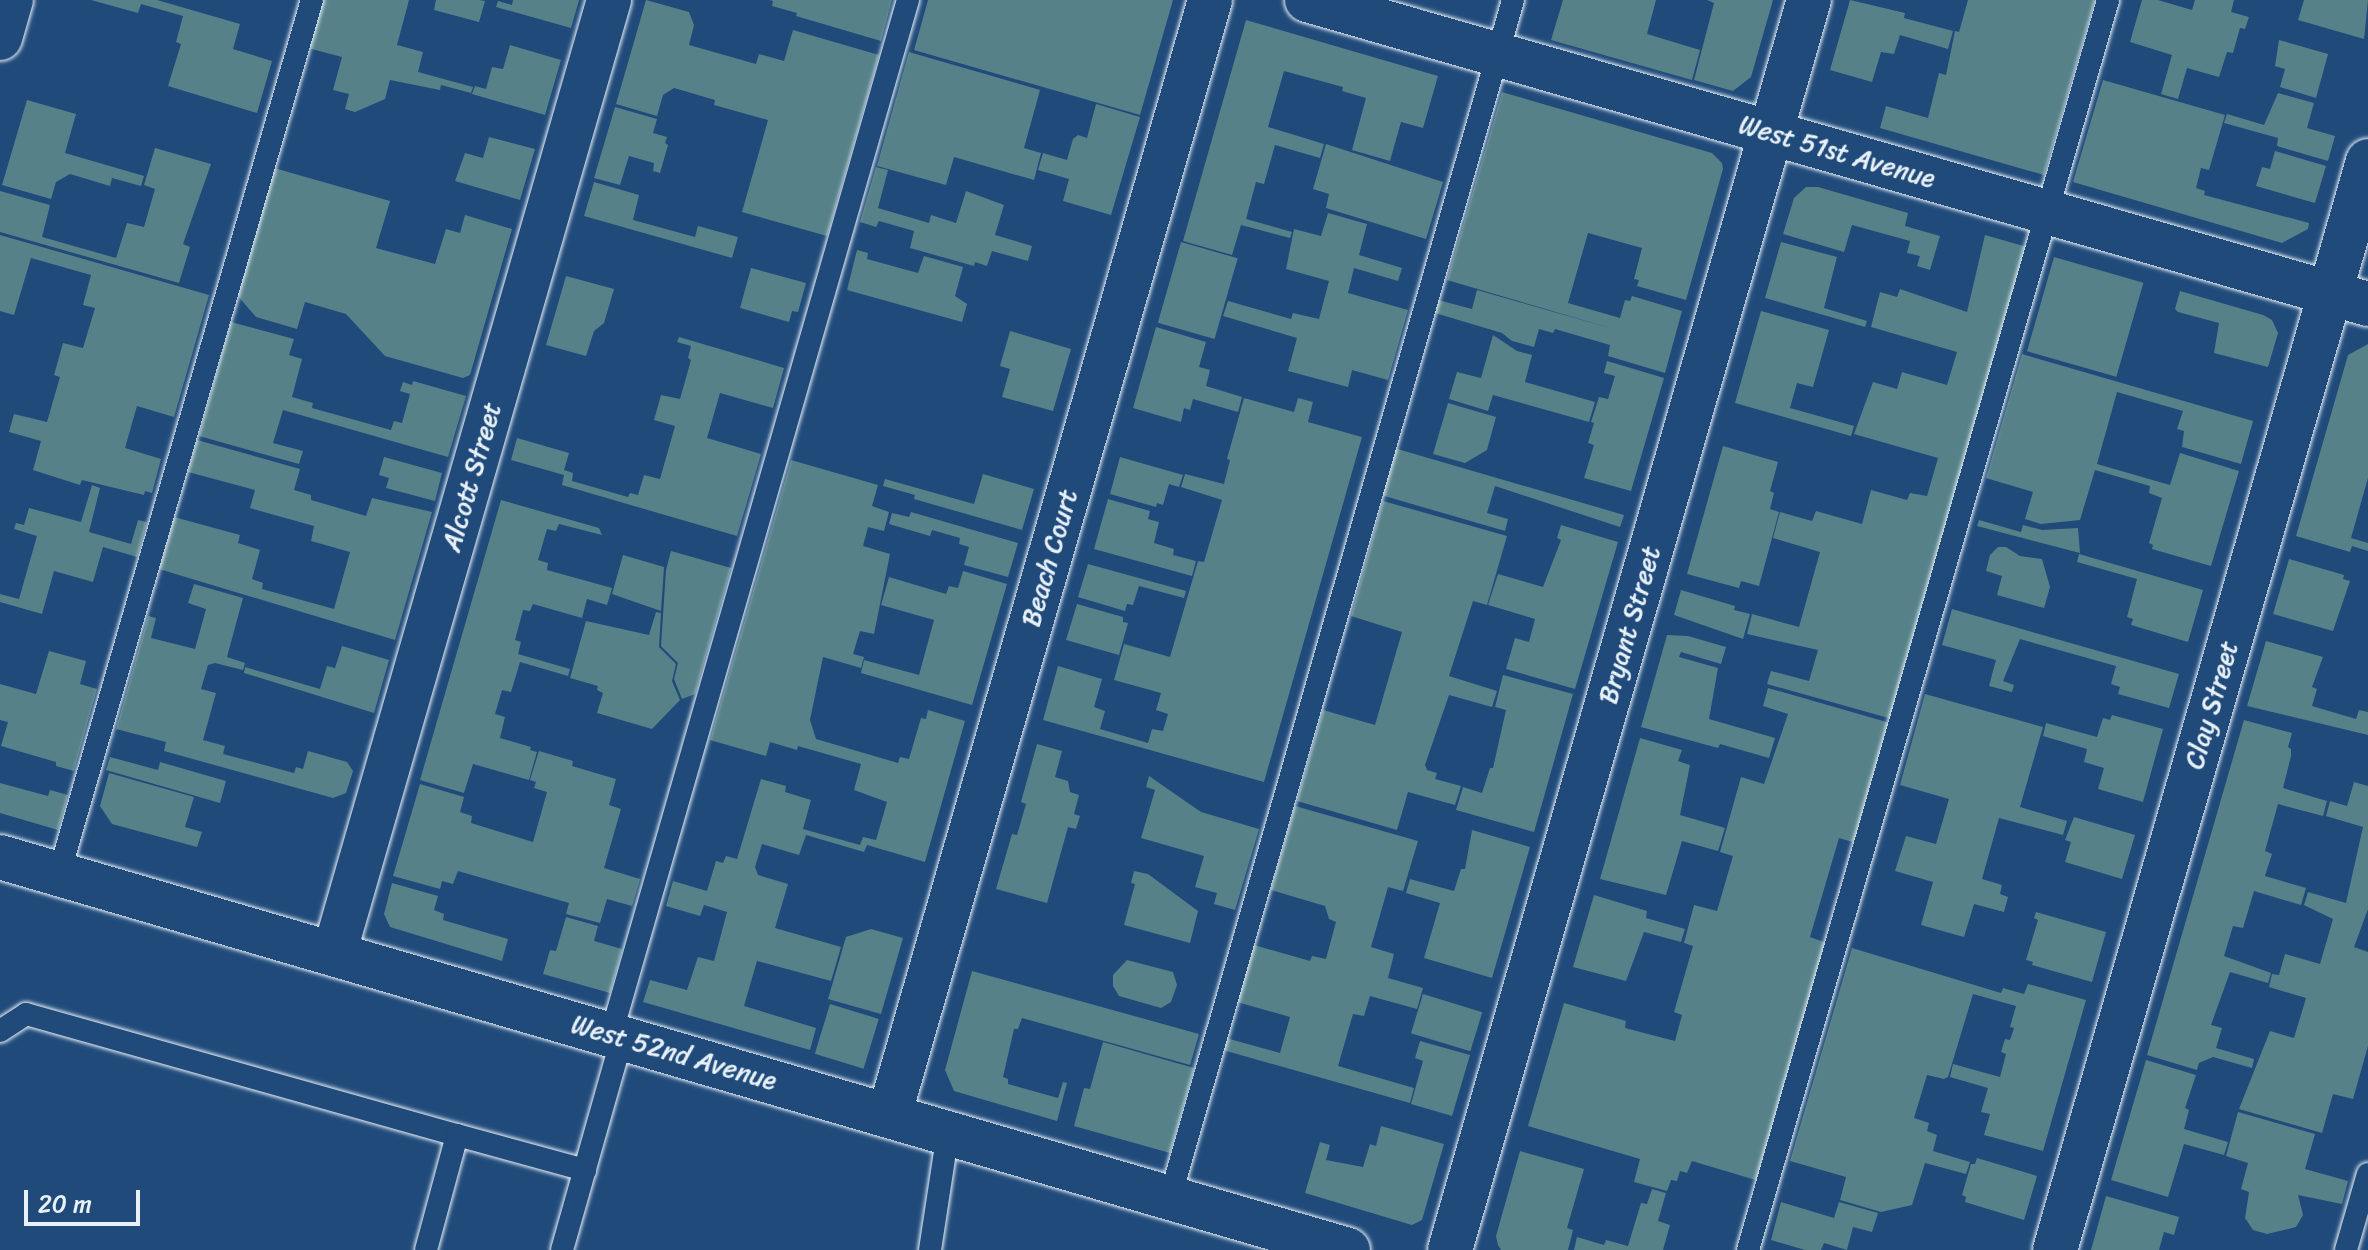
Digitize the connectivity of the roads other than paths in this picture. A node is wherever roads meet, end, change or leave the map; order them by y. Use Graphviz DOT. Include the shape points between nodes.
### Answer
graph roads {
  1 [pos="11,0"];
  2 [pos="312,0"];
  3 [pos="609,0"];
  4 [pos="908,0"];
  5 [pos="1210,0"];
  6 [pos="1307,0"];
  7 [pos="1513,0"];
  8 [pos="1809,0"];
  9 [pos="2108,0"];
  10 [pos="0,38"];
  11 [pos="1498,55"];
  12 [pos="1771,133"];
  13 [pos="2368,161"];
  14 [pos="2047,212"];
  15 [pos="2349,299"];
  16 [pos="0,857"];
  17 [pos="59,874"];
  18 [pos="334,954"];
  19 [pos="0,1031"];
  20 [pos="617,1037"];
  21 [pos="889,1116"];
  22 [pos="948,1133"];
  23 [pos="457,1135"];
  24 [pos="585,1170"];
  25 [pos="2368,1174"];
  26 [pos="1170,1198"];
  27 [pos="426,1250"];
  28 [pos="562,1250"];
  29 [pos="930,1250"];
  30 [pos="1348,1250"];
  31 [pos="1450,1250"];
  32 [pos="1748,1250"];
  33 [pos="2055,1250"];
  34 [pos="2346,1250"];
  1 -- 10 [label="street"];
  2 -- 17 [label="lane"];
  3 -- 18 [label="street, Alcott Street"];
  4 -- 20 [label="lane"];
  5 -- 21 [label="street, Beach Court"];
  6 -- 11 [label="street, West 51st Avenue"];
  7 -- 11 [label="lane"];
  8 -- 12 [label="street, Bryant Street"];
  9 -- 14 [label="lane"];
  11 -- 12 [label="street, West 51st Avenue"];
  11 -- 26 [label="lane"];
  12 -- 14 [label="street, West 51st Avenue"];
  12 -- 31 [label="street, Bryant Street"];
  13 -- 15 [label="street, Clay Street"];
  14 -- 15 [label="street, West 51st Avenue"];
  14 -- 32 [label="lane"];
  15 -- 33 [label="street, Clay Street"];
  16 -- 17 [label="street, West 52nd Avenue"];
  17 -- 18 [label="street, West 52nd Avenue"];
  18 -- 20 [label="street, West 52nd Avenue"];
  19 -- 23 [label="lane" via="26,1014"];
  20 -- 21 [label="street, West 52nd Avenue"];
  20 -- 24 [label="lane"];
  21 -- 22 [label="street, West 52nd Avenue"];
  22 -- 26 [label="street, West 52nd Avenue"];
  22 -- 29 [label="lane"];
  23 -- 24 [label="lane"];
  23 -- 27 [label="lane"];
  24 -- 28 [label="lane"];
  25 -- 34 [label="lane"];
  26 -- 30 [label="street, West 52nd Avenue"];
}
